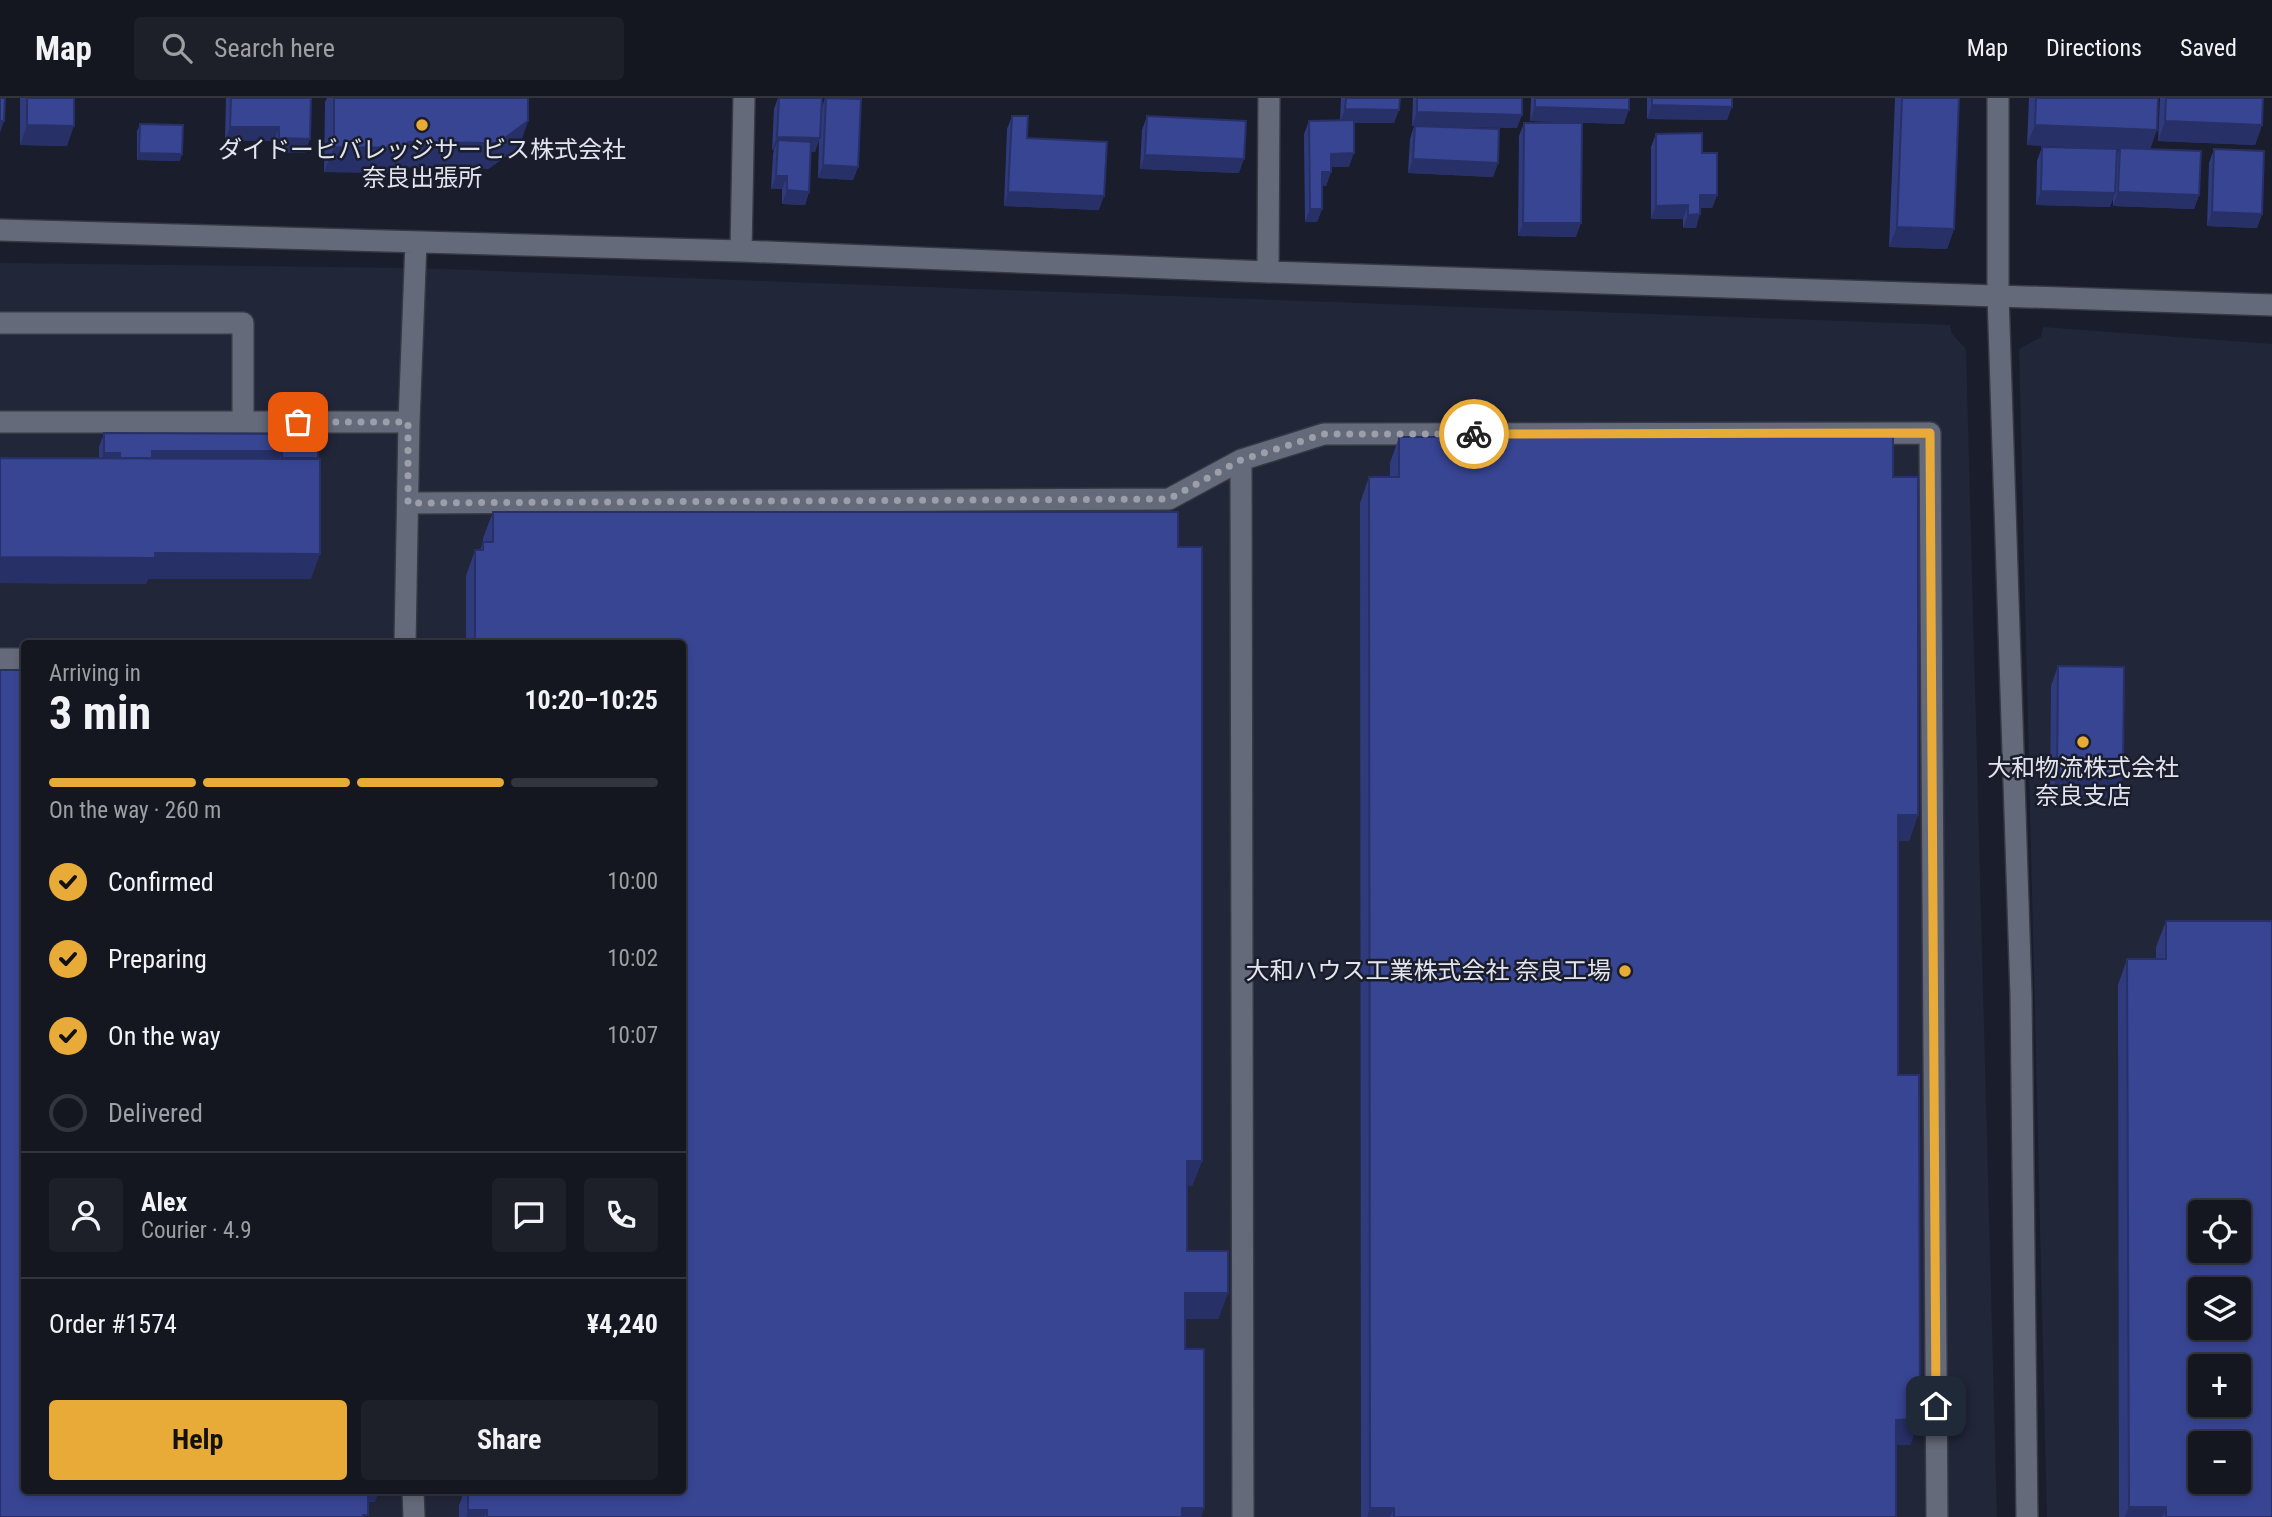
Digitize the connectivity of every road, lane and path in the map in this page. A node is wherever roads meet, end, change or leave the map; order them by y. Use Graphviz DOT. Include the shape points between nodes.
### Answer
graph roads {
  1 [pos="744,98"];
  2 [pos="1269,98"];
  3 [pos="1998,98"];
  4 [pos="0,230"];
  5 [pos="416,242"];
  6 [pos="741,251"];
  7 [pos="1268,272"];
  8 [pos="1998,295"];
  9 [pos="2272,305"];
  10 [pos="0,323"];
  11 [pos="0,422"];
  12 [pos="243,422"];
  13 [pos="408,422"];
  14 [pos="1241,460"];
  15 [pos="408,503"];
  16 [pos="405,640"];
  17 [pos="0,659"];
  18 [pos="21,659"];
  19 [pos="414,1494"];
  20 [pos="414,1517"];
  21 [pos="1243,1517"];
  22 [pos="1937,1517"];
  23 [pos="2027,1517"];
  1 -- 6 [label="street"];
  2 -- 7 [label="street"];
  3 -- 8 [label="street"];
  4 -- 5 [label="street"];
  5 -- 6 [label="street"];
  5 -- 13 [label="street"];
  6 -- 7 [label="street"];
  7 -- 8 [label="street"];
  8 -- 9 [label="street"];
  8 -- 23 [label="street" via="2021,995"];
  10 -- 12 [label="street" via="243,323"];
  11 -- 12 [label="street"];
  12 -- 13 [label="street"];
  13 -- 15 [label="street"];
  14 -- 15 [label="street" via="1169,499"];
  14 -- 21 [label="street"];
  14 -- 22 [label="street" via="1324,434 1930,433"];
  15 -- 16 [label="street"];
  17 -- 18 [label="street"];
  19 -- 20 [label="street"];
}
